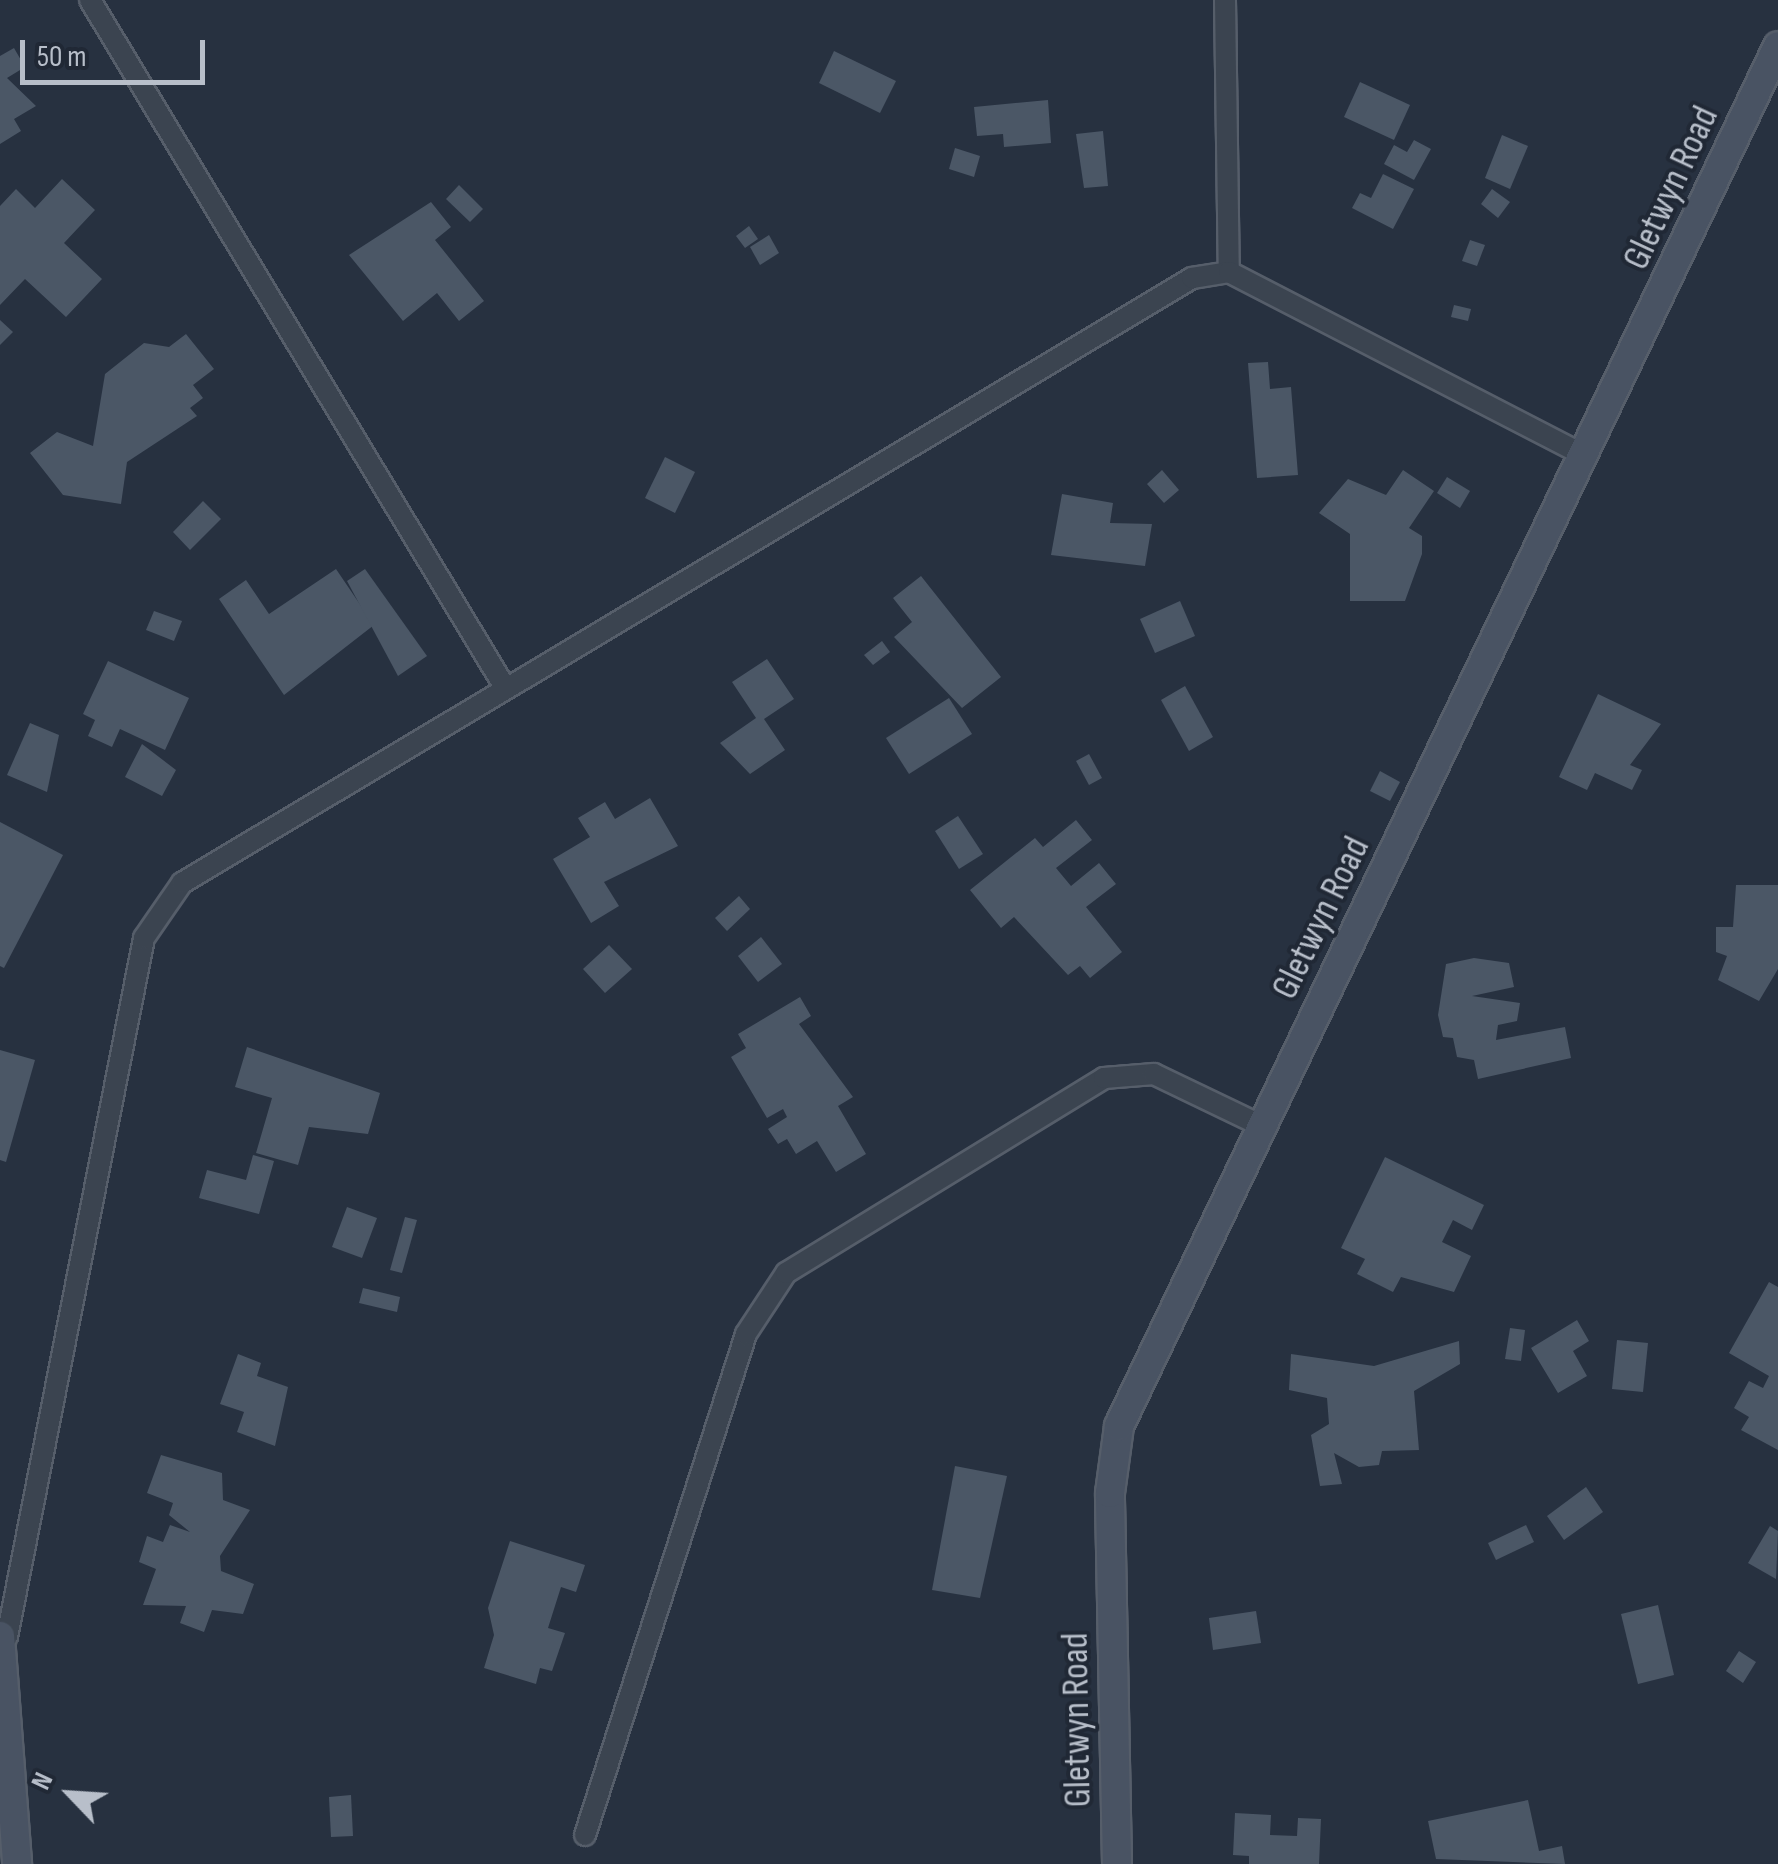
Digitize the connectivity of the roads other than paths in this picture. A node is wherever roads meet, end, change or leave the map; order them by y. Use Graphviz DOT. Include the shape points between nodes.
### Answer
graph roads {
  1 [pos="90,0"];
  2 [pos="1225,0"];
  3 [pos="1778,46"];
  4 [pos="1229,272"];
  5 [pos="1585,456"];
  6 [pos="503,684"];
  7 [pos="1262,1126"];
  8 [pos="3,1636"];
  9 [pos="584,1835"];
  10 [pos="17,1864"];
  11 [pos="1117,1864"];
  1 -- 6 [label="street"];
  2 -- 4 [label="street"];
  3 -- 5 [label="street, Gletwyn Road"];
  4 -- 5 [label="street"];
  4 -- 6 [label="street" via="1162,291"];
  5 -- 7 [label="street, Gletwyn Road"];
  6 -- 8 [label="street" via="182,883 150,923"];
  7 -- 9 [label="street" via="1154,1074 1104,1078 786,1273 746,1334"];
  7 -- 11 [label="street, Gletwyn Road" via="1113,1452"];
  8 -- 10 [label="street"];
}
